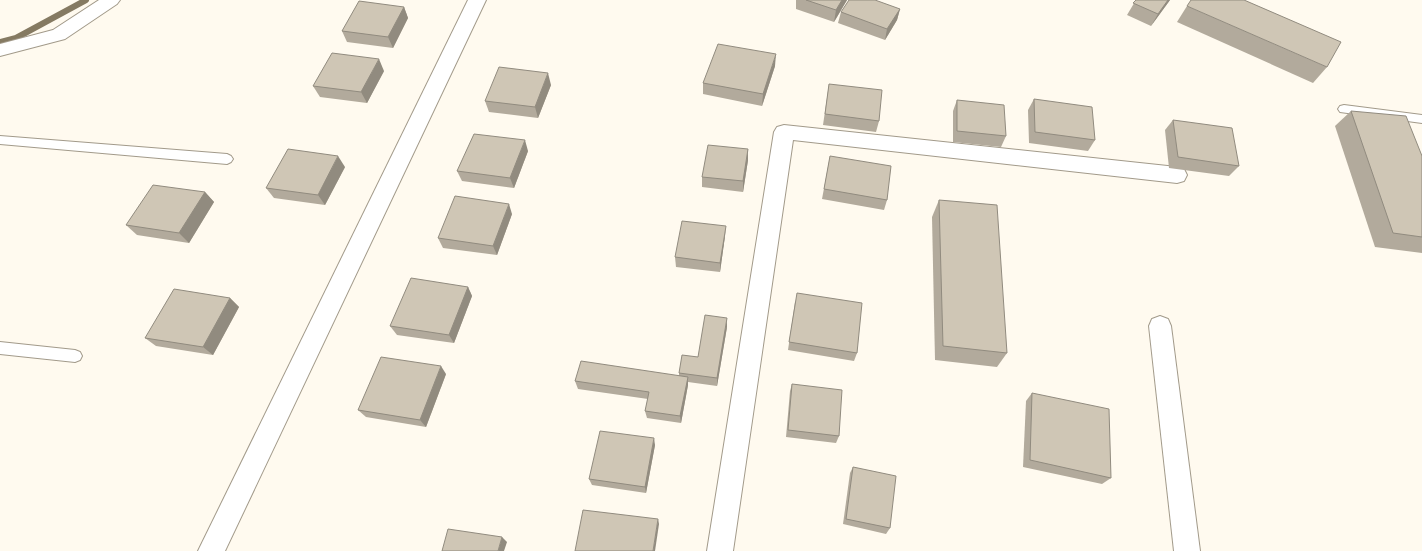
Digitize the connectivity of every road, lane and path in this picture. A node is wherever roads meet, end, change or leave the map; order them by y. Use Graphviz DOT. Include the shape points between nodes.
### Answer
graph roads {
  1 [pos="111,0"];
  2 [pos="477,0"];
  3 [pos="0,50"];
  4 [pos="1344,109"];
  5 [pos="1398,116"];
  6 [pos="1422,119"];
  7 [pos="1404,131"];
  8 [pos="0,140"];
  9 [pos="227,159"];
  10 [pos="1177,175"];
  11 [pos="1160,326"];
  12 [pos="0,348"];
  13 [pos="75,356"];
  14 [pos="212,551"];
  15 [pos="720,551"];
  16 [pos="1187,551"];
  1 -- 3 [label="street" via="59,35"];
  2 -- 14 [label="street"];
  4 -- 5 [label="lane"];
  5 -- 6 [label="lane"];
  5 -- 7 [label="lane"];
  8 -- 9 [label="lane"];
  10 -- 15 [label="street" via="784,132"];
  11 -- 16 [label="street"];
  12 -- 13 [label="lane"];
}
